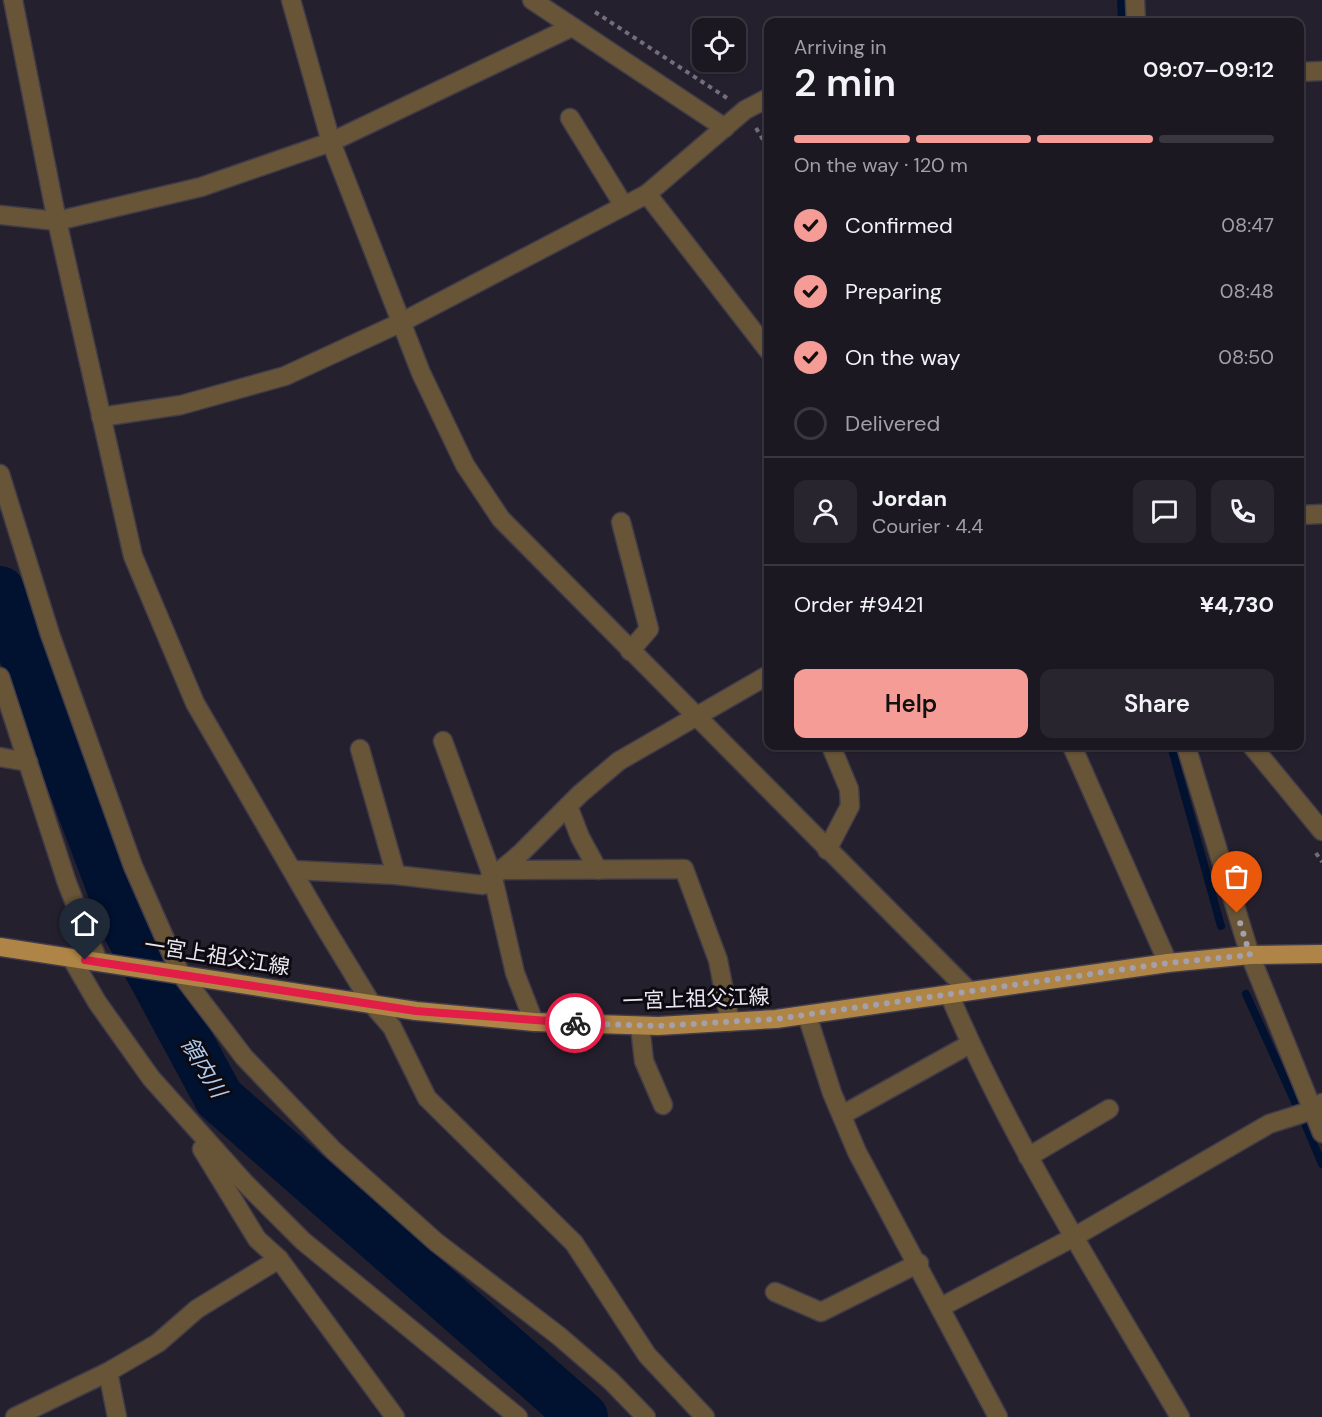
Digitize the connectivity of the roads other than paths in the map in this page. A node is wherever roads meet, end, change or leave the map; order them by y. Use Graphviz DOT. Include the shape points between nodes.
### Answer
graph roads {
  1 [pos="13,0"];
  2 [pos="291,0"];
  3 [pos="532,0"];
  4 [pos="1135,0"];
  5 [pos="1136,18"];
  6 [pos="572,27"];
  7 [pos="1322,71"];
  8 [pos="1304,72"];
  9 [pos="764,100"];
  10 [pos="570,118"];
  11 [pos="725,128"];
  12 [pos="331,142"];
  13 [pos="646,194"];
  14 [pos="624,206"];
  15 [pos="0,215"];
  16 [pos="57,221"];
  17 [pos="402,322"];
  18 [pos="764,345"];
  19 [pos="101,417"];
  20 [pos="0,474"];
  21 [pos="1322,514"];
  22 [pos="1304,515"];
  23 [pos="621,522"];
  24 [pos="630,651"];
  25 [pos="0,677"];
  26 [pos="764,677"];
  27 [pos="695,717"];
  28 [pos="443,741"];
  29 [pos="360,749"];
  30 [pos="833,750"];
  31 [pos="1074,750"];
  32 [pos="1187,750"];
  33 [pos="1255,750"];
  34 [pos="0,757"];
  35 [pos="28,762"];
  36 [pos="568,806"];
  37 [pos="1322,831"];
  38 [pos="826,850"];
  39 [pos="293,870"];
  40 [pos="598,870"];
  41 [pos="498,874"];
  42 [pos="396,875"];
  43 [pos="0,947"];
  44 [pos="1322,954"];
  45 [pos="1250,955"];
  46 [pos="72,959"];
  47 [pos="101,962"];
  48 [pos="1168,963"];
  49 [pos="175,972"];
  50 [pos="968,990"];
  51 [pos="949,994"];
  52 [pos="371,1003"];
  53 [pos="807,1015"];
  54 [pos="534,1022"];
  55 [pos="730,1022"];
  56 [pos="640,1026"];
  57 [pos="970,1044"];
  58 [pos="663,1105"];
  59 [pos="1318,1107"];
  60 [pos="177,1108"];
  61 [pos="1109,1109"];
  62 [pos="842,1115"];
  63 [pos="1322,1133"];
  64 [pos="1028,1157"];
  65 [pos="1074,1237"];
  66 [pos="279,1259"];
  67 [pos="919,1263"];
  68 [pos="775,1292"];
  69 [pos="941,1306"];
  70 [pos="108,1372"];
  71 [pos="15,1417"];
  72 [pos="117,1417"];
  73 [pos="395,1417"];
  74 [pos="518,1417"];
  75 [pos="646,1417"];
  76 [pos="705,1417"];
  77 [pos="998,1417"];
  78 [pos="1180,1417"];
  1 -- 16 [label="street"];
  2 -- 12 [label="street"];
  3 -- 6 [label="street"];
  4 -- 5 [label="street"];
  6 -- 11 [label="street"];
  6 -- 12 [label="street"];
  7 -- 8 [label="street"];
  9 -- 11 [label="street"];
  10 -- 14 [label="street"];
  11 -- 13 [label="street"];
  12 -- 16 [label="street" via="201,187"];
  12 -- 17 [label="street"];
  13 -- 14 [label="street"];
  13 -- 18 [label="street"];
  14 -- 17 [label="street"];
  15 -- 16 [label="street"];
  16 -- 19 [label="street"];
  17 -- 19 [label="street" via="285,376 181,405"];
  17 -- 24 [label="street" via="421,373 465,465 501,519"];
  19 -- 39 [label="street" via="133,556 195,703"];
  20 -- 49 [label="street" via="50,634"];
  21 -- 22 [label="street"];
  23 -- 24 [label="street" via="649,629"];
  24 -- 27 [label="street"];
  25 -- 35 [label="street"];
  26 -- 27 [label="street"];
  27 -- 36 [label="street" via="619,761"];
  27 -- 38 [label="street"];
  28 -- 41 [label="street"];
  29 -- 42 [label="street"];
  30 -- 38 [label="street" via="849,789 850,806"];
  31 -- 48 [label="street"];
  32 -- 45 [label="street"];
  33 -- 37 [label="street"];
  34 -- 35 [label="street"];
  35 -- 47 [label="street" via="67,883"];
  36 -- 40 [label="street"];
  36 -- 41 [label="street"];
  38 -- 50 [label="street"];
  39 -- 42 [label="street"];
  39 -- 52 [label="street"];
  40 -- 41 [label="street"];
  40 -- 55 [label="street" via="684,869 718,960"];
  41 -- 42 [label="street" via="483,885"];
  41 -- 54 [label="street" via="515,973"];
  43 -- 46 [label="main road, 一宮上祖父江線"];
  44 -- 45 [label="main road, 一宮上祖父江線"];
  45 -- 48 [label="main road, 一宮上祖父江線"];
  45 -- 59 [label="street"];
  46 -- 47 [label="main road, 一宮上祖父江線"];
  46 -- 60 [label="street" via="97,1002"];
  47 -- 49 [label="main road, 一宮上祖父江線"];
  48 -- 50 [label="main road, 一宮上祖父江線"];
  49 -- 52 [label="main road, 一宮上祖父江線"];
  49 -- 75 [label="street" via="244,1057 333,1150 436,1242 594,1366"];
  50 -- 51 [label="main road, 一宮上祖父江線"];
  51 -- 53 [label="main road, 一宮上祖父江線"];
  51 -- 57 [label="street"];
  52 -- 54 [label="main road, 一宮上祖父江線"];
  52 -- 76 [label="street" via="392,1027 427,1098 573,1243 648,1355"];
  53 -- 55 [label="main road, 一宮上祖父江線"];
  53 -- 62 [label="street"];
  54 -- 56 [label="main road, 一宮上祖父江線"];
  55 -- 56 [label="main road, 一宮上祖父江線"];
  56 -- 58 [label="street" via="644,1061"];
  57 -- 62 [label="street"];
  57 -- 64 [label="street"];
  59 -- 63 [label="street"];
  59 -- 65 [label="street" via="1269,1124"];
  60 -- 66 [label="street" via="257,1239"];
  60 -- 74 [label="street" via="303,1241"];
  61 -- 64 [label="street"];
  62 -- 67 [label="street" via="857,1152"];
  64 -- 65 [label="street"];
  65 -- 69 [label="street"];
  65 -- 78 [label="street"];
  66 -- 70 [label="street" via="197,1310 158,1343"];
  66 -- 73 [label="street"];
  67 -- 68 [label="street" via="821,1312"];
  67 -- 69 [label="street"];
  69 -- 77 [label="street"];
  70 -- 71 [label="street"];
  70 -- 72 [label="street"];
}
